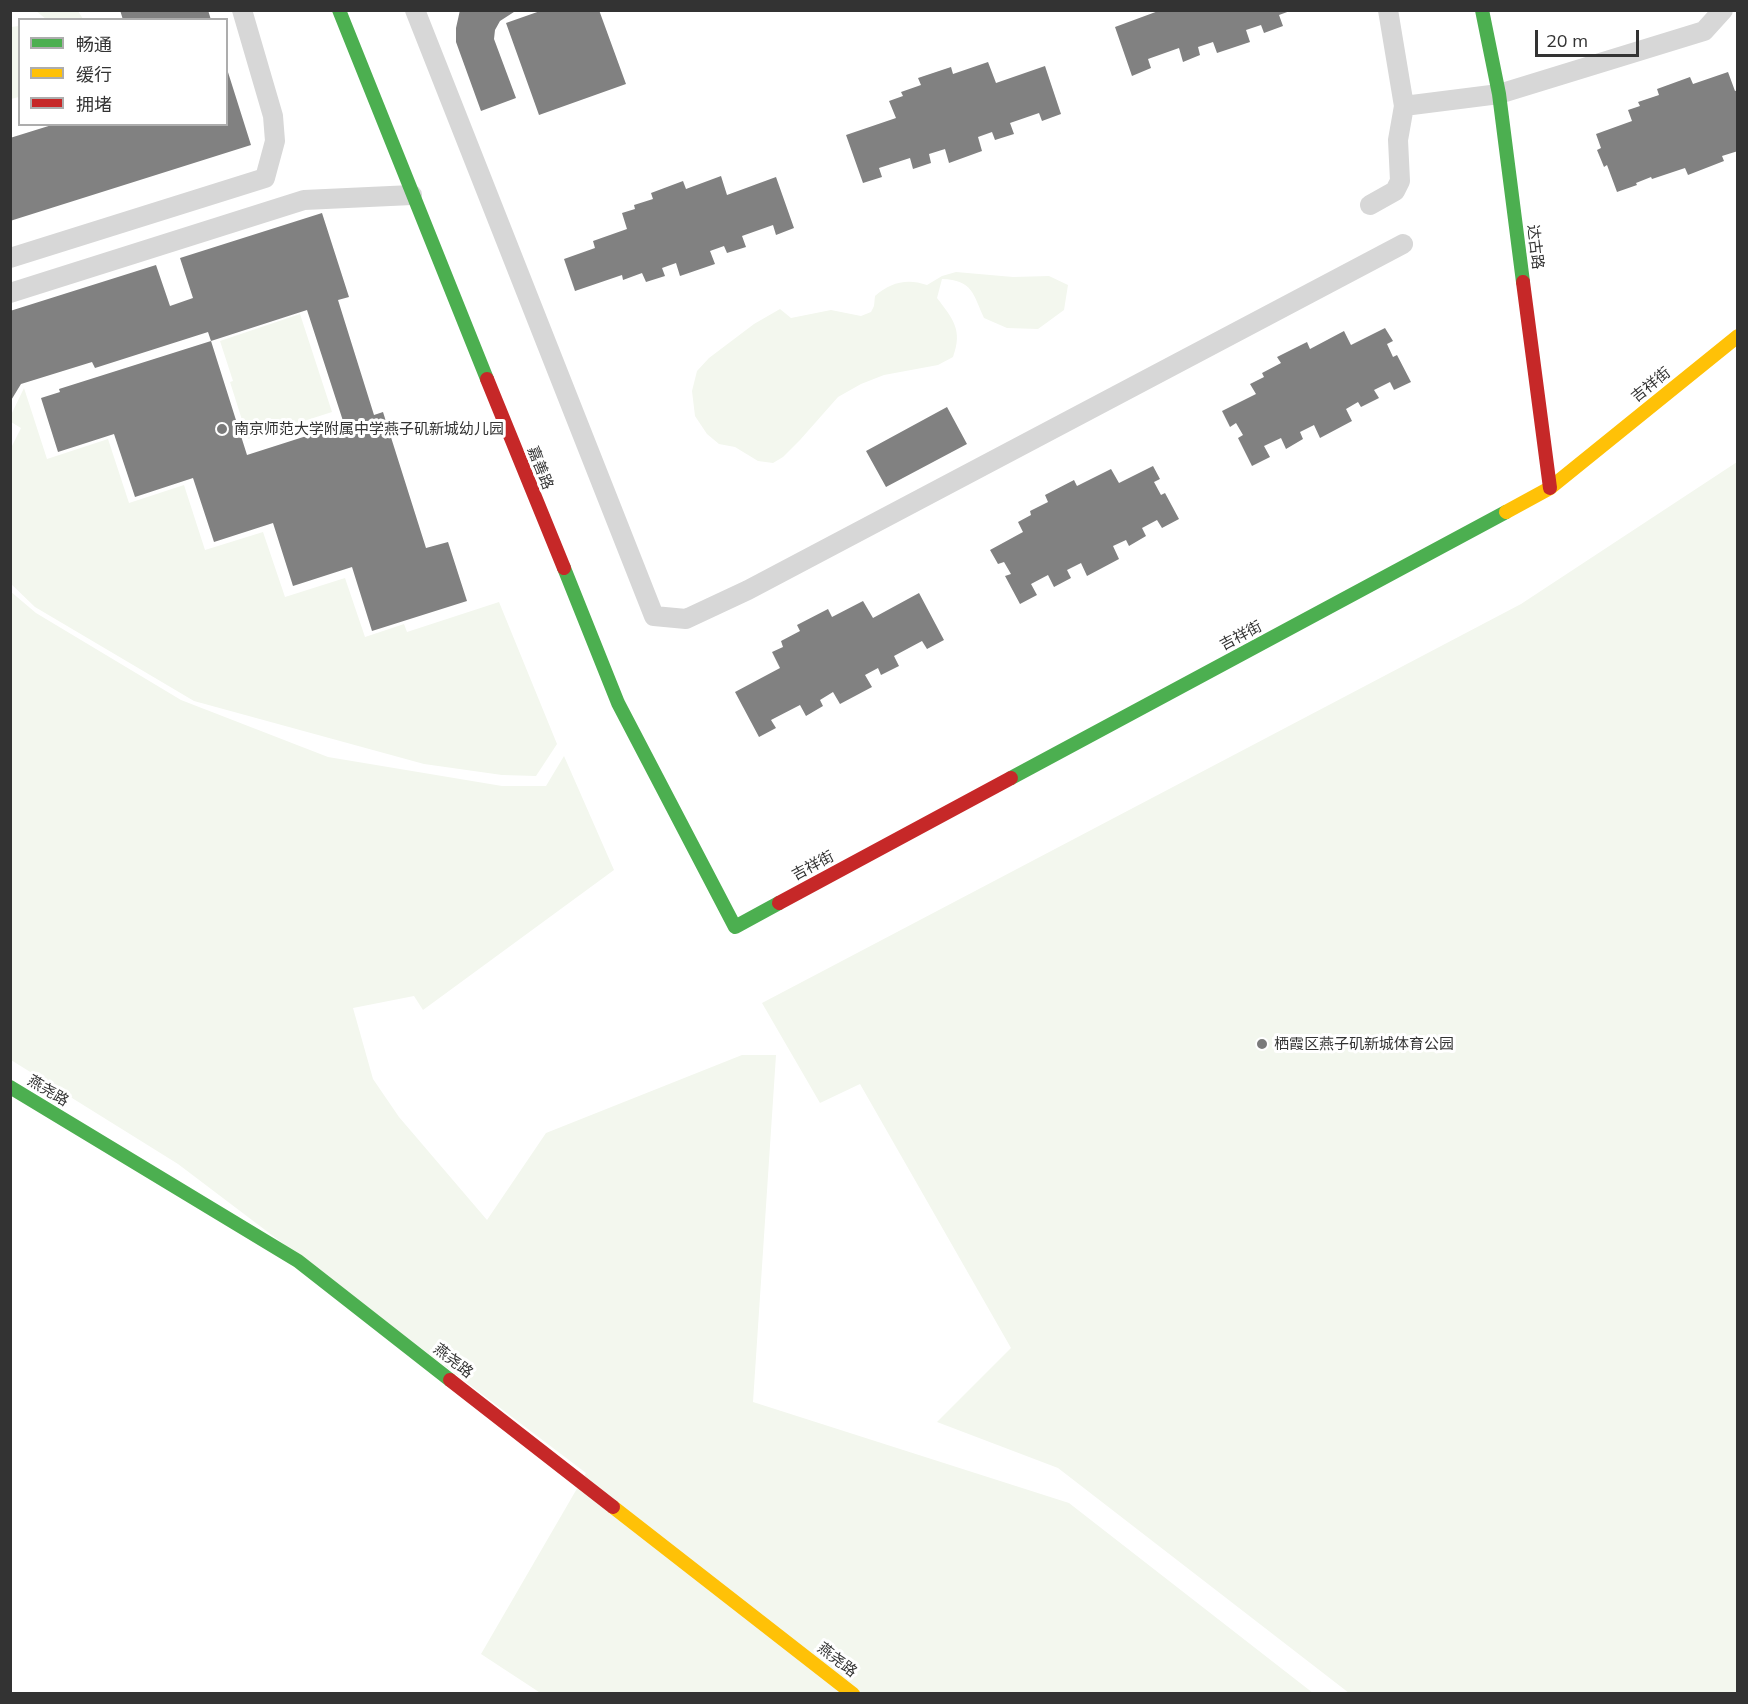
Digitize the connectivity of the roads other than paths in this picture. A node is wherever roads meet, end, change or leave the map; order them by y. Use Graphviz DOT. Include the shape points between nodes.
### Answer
graph roads {
  1 [pos="242,10"];
  2 [pos="339,10"];
  3 [pos="415,10"];
  4 [pos="1388,10"];
  5 [pos="1482,10"];
  6 [pos="1723,10"];
  7 [pos="1499,94"];
  8 [pos="1404,106"];
  9 [pos="412,195"];
  10 [pos="1370,205"];
  11 [pos="1403,244"];
  12 [pos="10,258"];
  13 [pos="10,293"];
  14 [pos="1737,336"];
  15 [pos="1550,489"];
  16 [pos="735,927"];
  17 [pos="10,1087"];
  18 [pos="854,1694"];
  1 -- 12 [label="lane" via="273,116 275,141 265,178"];
  2 -- 9 [label="street, 嘉善路"];
  3 -- 11 [label="lane" via="654,616 686,619 748,590"];
  4 -- 8 [label="lane"];
  5 -- 7 [label="street, 达古路"];
  6 -- 7 [label="lane" via="1704,31"];
  7 -- 8 [label="lane"];
  7 -- 15 [label="street, 达古路"];
  8 -- 10 [label="lane" via="1398,140 1400,181 1395,191"];
  9 -- 13 [label="lane" via="304,200"];
  9 -- 16 [label="street, 嘉善路" via="618,702"];
  14 -- 15 [label="street, 吉祥街"];
  15 -- 16 [label="street, 吉祥街"];
  17 -- 18 [label="street, 燕尧路" via="298,1261"];
}
